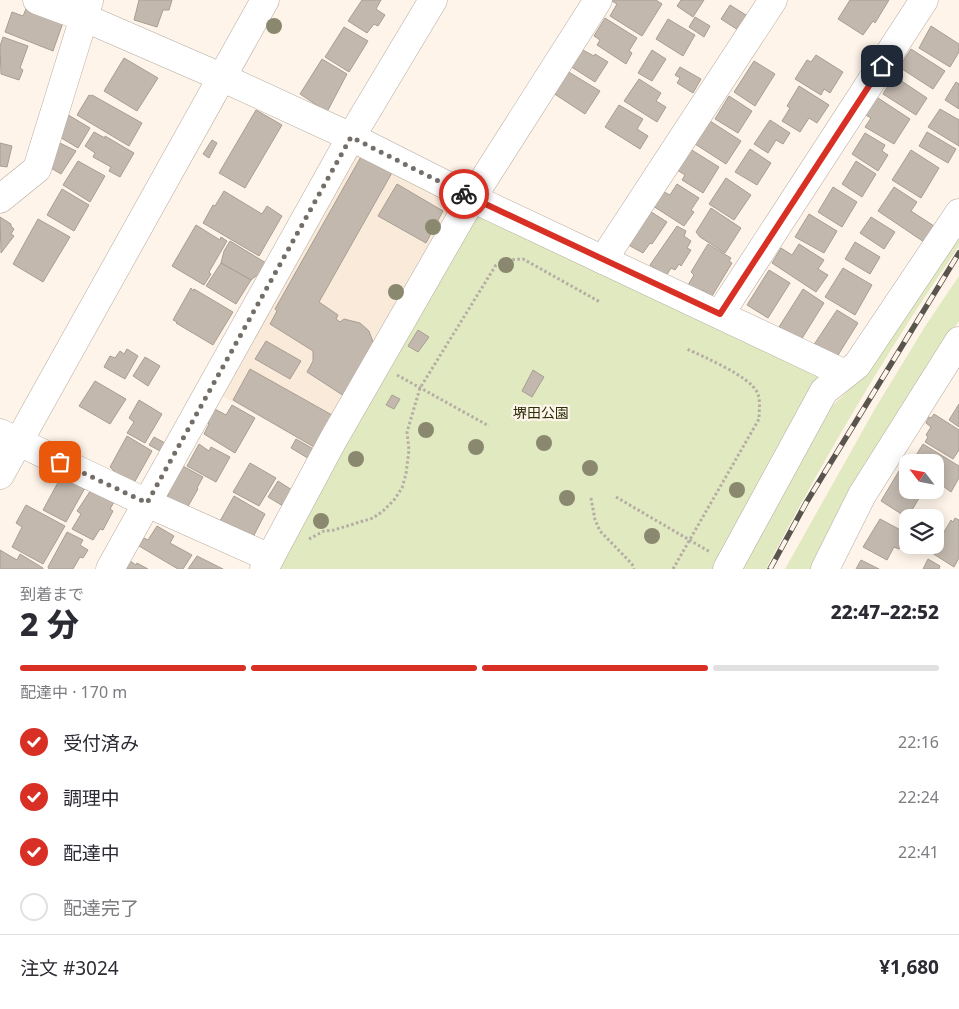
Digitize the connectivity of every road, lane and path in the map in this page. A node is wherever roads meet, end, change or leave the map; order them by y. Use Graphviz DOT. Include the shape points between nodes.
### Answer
graph roads {
  1 [pos="37,0"];
  2 [pos="265,0"];
  3 [pos="433,0"];
  4 [pos="598,0"];
  5 [pos="773,0"];
  6 [pos="924,0"];
  7 [pos="86,9"];
  8 [pos="221,77"];
  9 [pos="351,137"];
  10 [pos="472,198"];
  11 [pos="0,200"];
  12 [pos="959,213"];
  13 [pos="603,260"];
  14 [pos="600,302"];
  15 [pos="720,314"];
  16 [pos="959,341"];
  17 [pos="687,348"];
  18 [pos="377,364"];
  19 [pos="845,374"];
  20 [pos="420,388"];
  21 [pos="489,426"];
  22 [pos="9,438"];
  23 [pos="0,475"];
  24 [pos="616,497"];
  25 [pos="591,498"];
  26 [pos="147,503"];
  27 [pos="690,540"];
  28 [pos="303,544"];
  29 [pos="267,564"];
  30 [pos="729,566"];
  31 [pos="110,569"];
  32 [pos="634,569"];
  33 [pos="674,569"];
  34 [pos="825,569"];
  1 -- 7 [label="street"];
  2 -- 8 [label="street"];
  3 -- 9 [label="street"];
  4 -- 10 [label="street"];
  5 -- 13 [label="street"];
  6 -- 15 [label="street"];
  7 -- 8 [label="street"];
  7 -- 11 [label="street" via="38,169"];
  8 -- 9 [label="street"];
  8 -- 22 [label="street"];
  9 -- 10 [label="street"];
  9 -- 26 [label="street"];
  10 -- 13 [label="street"];
  10 -- 18 [label="street"];
  12 -- 19 [label="street" via="857,365"];
  13 -- 15 [label="street"];
  14 -- 20 [label="path" via="524,259 506,260 496,265 485,281"];
  15 -- 19 [label="street"];
  16 -- 34 [label="street" via="862,494"];
  17 -- 27 [label="path" via="744,379 756,391 760,404 759,419"];
  18 -- 20 [label="path"];
  18 -- 29 [label="street"];
  19 -- 30 [label="street" via="824,391"];
  20 -- 21 [label="path"];
  20 -- 28 [label="path" via="407,432 407,468 402,488 394,500 373,518 324,531"];
  22 -- 23 [label="street"];
  22 -- 26 [label="street"];
  24 -- 27 [label="path"];
  25 -- 32 [label="path" via="600,531"];
  26 -- 29 [label="street"];
  26 -- 31 [label="street"];
  27 -- 30 [label="path"];
  27 -- 33 [label="path"];
}
